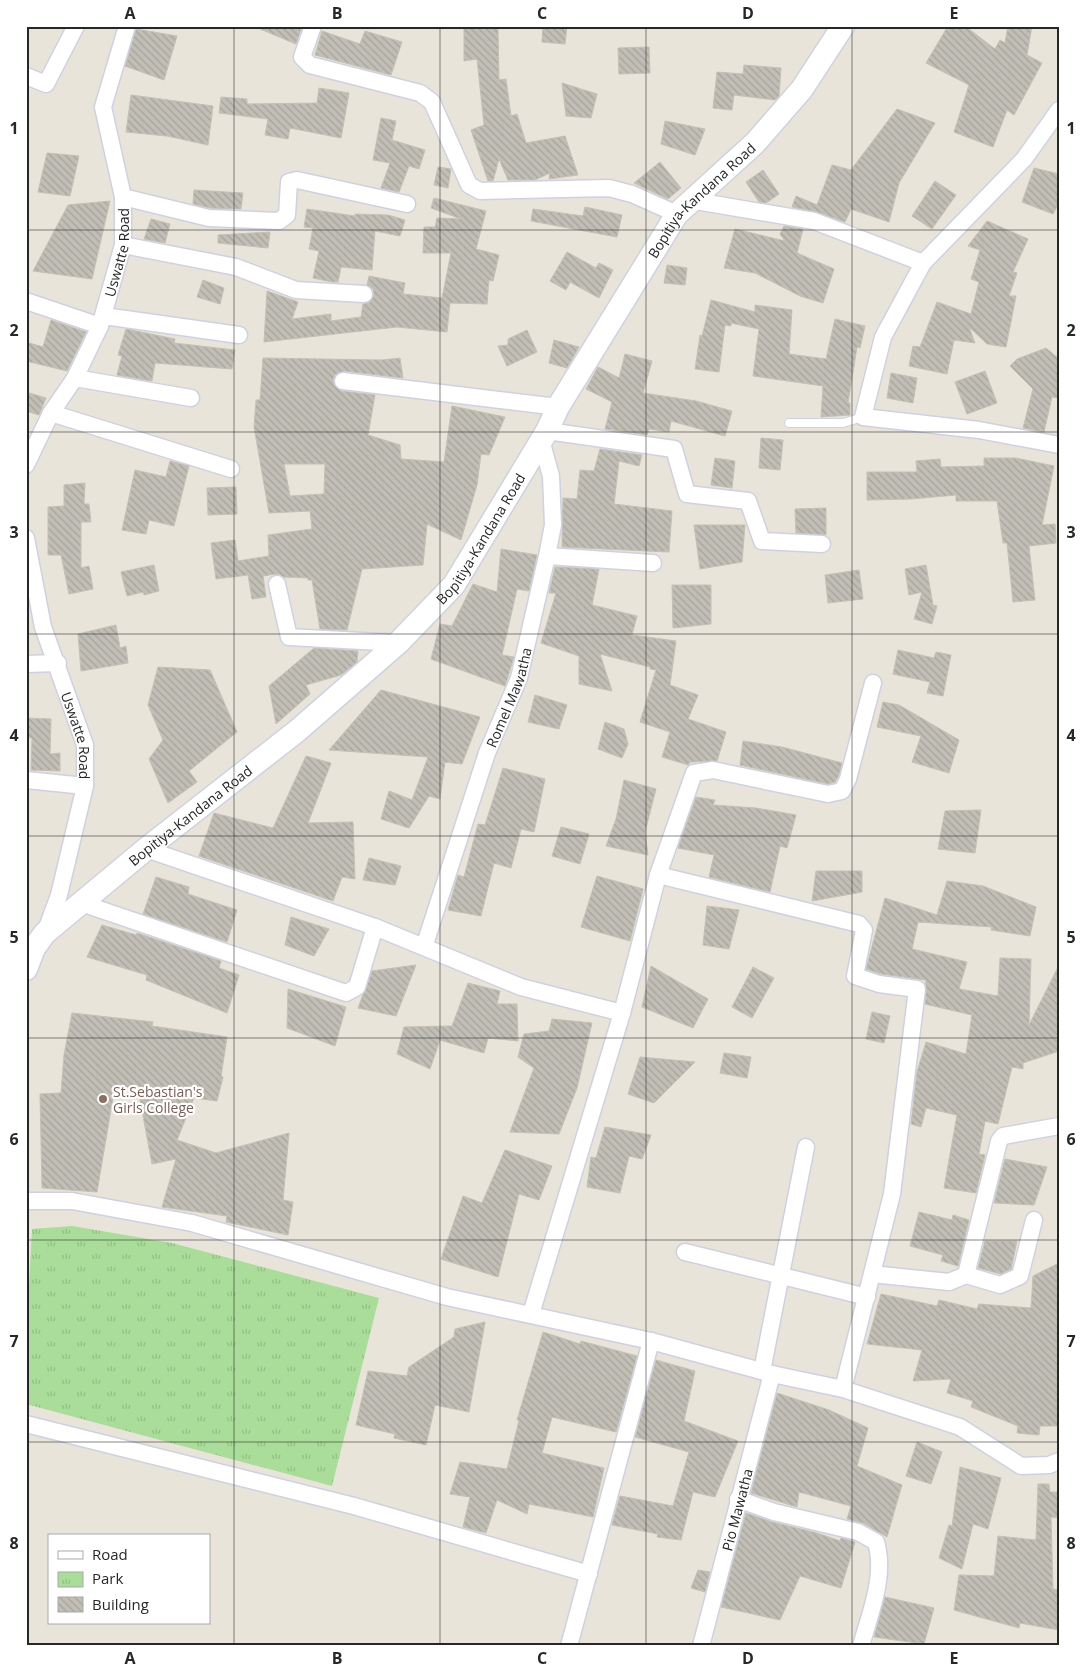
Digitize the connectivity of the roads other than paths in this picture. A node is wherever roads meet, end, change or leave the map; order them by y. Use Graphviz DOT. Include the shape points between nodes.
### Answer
graph roads {
  1 [pos="76,26"];
  2 [pos="127,26"];
  3 [pos="313,26"];
  4 [pos="843,26"];
  5 [pos="26,76"];
  6 [pos="1059,110"];
  7 [pos="123,197"];
  8 [pos="407,204"];
  9 [pos="683,207"];
  10 [pos="123,245"];
  11 [pos="923,263"];
  12 [pos="364,294"];
  13 [pos="26,301"];
  14 [pos="102,321"];
  15 [pos="239,334"];
  16 [pos="75,378"];
  17 [pos="343,381"];
  18 [pos="191,398"];
  19 [pos="558,407"];
  20 [pos="50,414"];
  21 [pos="863,417"];
  22 [pos="789,423"];
  23 [pos="544,435"];
  24 [pos="1059,445"];
  25 [pos="26,465"];
  26 [pos="231,469"];
  27 [pos="26,538"];
  28 [pos="822,544"];
  29 [pos="547,556"];
  30 [pos="653,563"];
  31 [pos="277,584"];
  32 [pos="398,643"];
  33 [pos="58,663"];
  34 [pos="26,664"];
  35 [pos="872,683"];
  36 [pos="26,780"];
  37 [pos="85,786"];
  38 [pos="146,849"];
  39 [pos="658,876"];
  40 [pos="81,903"];
  41 [pos="375,927"];
  42 [pos="46,933"];
  43 [pos="424,948"];
  44 [pos="26,969"];
  45 [pos="622,1013"];
  46 [pos="1059,1126"];
  47 [pos="806,1147"];
  48 [pos="26,1201"];
  49 [pos="1034,1220"];
  50 [pos="685,1252"];
  51 [pos="872,1274"];
  52 [pos="781,1275"];
  53 [pos="966,1275"];
  54 [pos="867,1297"];
  55 [pos="531,1314"];
  56 [pos="651,1341"];
  57 [pos="767,1372"];
  58 [pos="843,1389"];
  59 [pos="26,1424"];
  60 [pos="1059,1461"];
  61 [pos="738,1499"];
  62 [pos="588,1574"];
  63 [pos="569,1646"];
  64 [pos="701,1646"];
  65 [pos="861,1646"];
  1 -- 5 [label="street" via="46,84"];
  2 -- 7 [label="street, Uswatte Road" via="103,107"];
  3 -- 9 [label="street" via="302,57 310,65 420,94 432,102 469,185 480,192 609,188"];
  4 -- 9 [label="street, Bopitiya-Kandana Road" via="802,89 773,123"];
  6 -- 11 [label="street" via="1024,159"];
  7 -- 8 [label="street" via="209,218 279,221 287,215 289,182 297,180"];
  7 -- 10 [label="street, Uswatte Road"];
  9 -- 11 [label="street" via="814,221"];
  9 -- 19 [label="street, Bopitiya-Kandana Road"];
  10 -- 12 [label="street" via="236,268 296,290"];
  10 -- 14 [label="street, Uswatte Road"];
  11 -- 21 [label="street" via="883,337"];
  13 -- 14 [label="street"];
  14 -- 15 [label="street"];
  14 -- 16 [label="street, Uswatte Road"];
  16 -- 18 [label="street"];
  16 -- 20 [label="street, Uswatte Road"];
  17 -- 19 [label="street"];
  19 -- 23 [label="street, Bopitiya-Kandana Road"];
  20 -- 25 [label="street, Uswatte Road"];
  20 -- 26 [label="street"];
  21 -- 22 [label="lane" via="844,422"];
  21 -- 24 [label="street" via="979,430"];
  23 -- 28 [label="street" via="674,449 687,494 748,501 762,541"];
  23 -- 29 [label="street, Romel Mawatha" via="551,476 553,525"];
  23 -- 32 [label="street, Bopitiya-Kandana Road" via="454,585"];
  27 -- 33 [label="street, Uswatte Road" via="43,627"];
  29 -- 30 [label="street"];
  29 -- 43 [label="street, Romel Mawatha" via="519,678 487,753"];
  31 -- 32 [label="street" via="289,637"];
  32 -- 38 [label="street, Bopitiya-Kandana Road" via="297,731"];
  33 -- 34 [label="street"];
  33 -- 37 [label="street, Uswatte Road" via="85,745"];
  35 -- 39 [label="street" via="848,779 842,791 828,794 713,770 694,773"];
  36 -- 37 [label="street"];
  37 -- 42 [label="street, Uswatte Road" via="59,894"];
  38 -- 40 [label="street, Bopitiya-Kandana Road"];
  38 -- 41 [label="street"];
  39 -- 45 [label="street"];
  39 -- 51 [label="street" via="859,924 864,930 855,976 879,984 917,989 892,1194"];
  40 -- 41 [label="street" via="346,993 357,988"];
  40 -- 42 [label="street, Bopitiya-Kandana Road"];
  41 -- 43 [label="street"];
  42 -- 44 [label="street, Bopitiya-Kandana Road" via="34,948"];
  43 -- 45 [label="street" via="521,986"];
  45 -- 55 [label="street"];
  46 -- 53 [label="street" via="1003,1136 999,1141"];
  47 -- 52 [label="street, Pio Mawatha"];
  48 -- 55 [label="street" via="72,1201 192,1223 446,1297"];
  49 -- 53 [label="street" via="1020,1276 1000,1285"];
  50 -- 52 [label="street"];
  51 -- 53 [label="street" via="950,1282"];
  51 -- 54 [label="street"];
  52 -- 54 [label="street"];
  52 -- 57 [label="street, Pio Mawatha"];
  54 -- 58 [label="street"];
  55 -- 56 [label="street"];
  56 -- 57 [label="street"];
  56 -- 62 [label="street"];
  57 -- 58 [label="street"];
  57 -- 61 [label="street, Pio Mawatha"];
  58 -- 60 [label="street" via="960,1427 1021,1466 1049,1465"];
  59 -- 62 [label="street" via="354,1506"];
  61 -- 64 [label="street, Pio Mawatha"];
  61 -- 65 [label="street" via="774,1512 858,1532 876,1542 880,1576"];
  62 -- 63 [label="street"];
}
